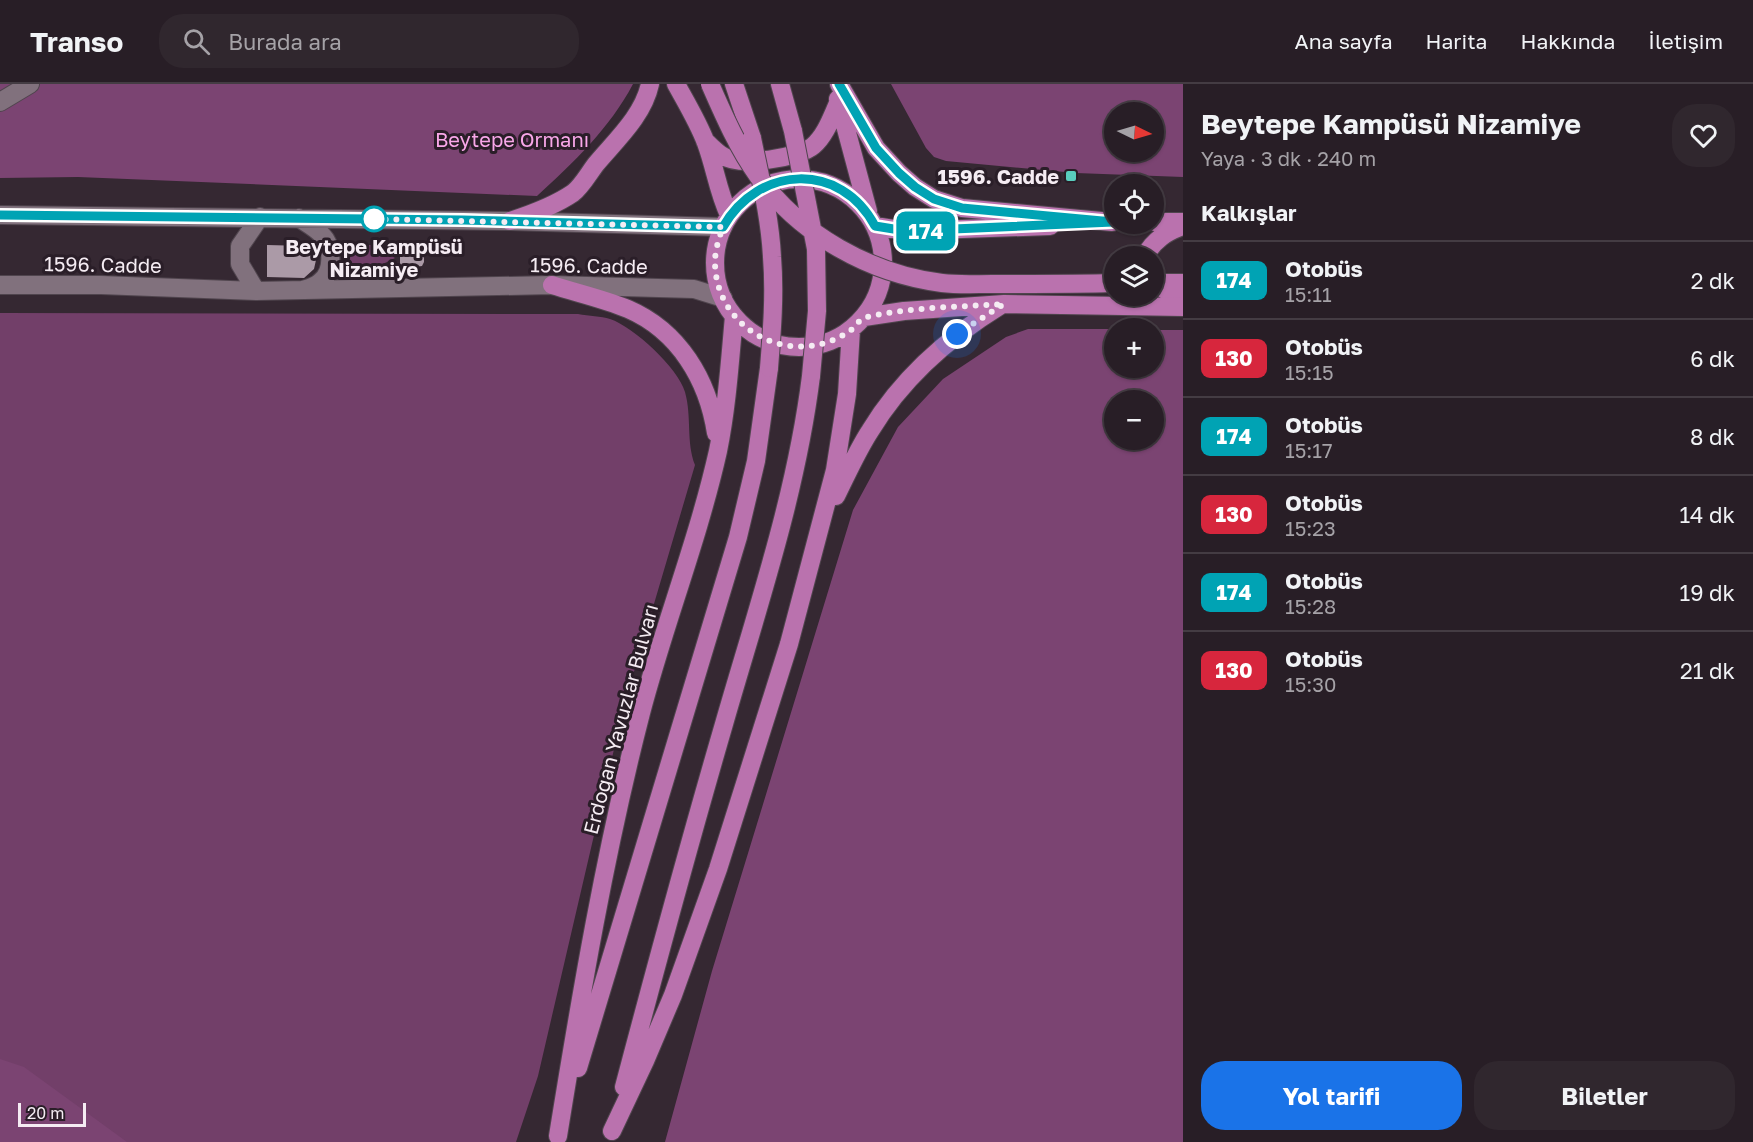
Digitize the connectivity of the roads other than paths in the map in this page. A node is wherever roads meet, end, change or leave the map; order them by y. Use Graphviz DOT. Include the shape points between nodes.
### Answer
graph roads {
  1 [pos="30,84"];
  2 [pos="650,84"];
  3 [pos="676,84"];
  4 [pos="710,84"];
  5 [pos="734,84"];
  6 [pos="780,84"];
  7 [pos="838,90"];
  8 [pos="0,102"];
  9 [pos="705,141"];
  10 [pos="0,215"];
  11 [pos="260,217"];
  12 [pos="299,218"];
  13 [pos="510,221"];
  14 [pos="726,221"];
  15 [pos="872,221"];
  16 [pos="1104,221"];
  17 [pos="1104,222"];
  18 [pos="1164,223"];
  19 [pos="1183,224"];
  20 [pos="1151,246"];
  21 [pos="1104,283"];
  22 [pos="1164,283"];
  23 [pos="1183,283"];
  24 [pos="0,285"];
  25 [pos="552,285"];
  26 [pos="1164,289"];
  27 [pos="303,290"];
  28 [pos="256,291"];
  29 [pos="723,298"];
  30 [pos="1183,301"];
  31 [pos="1004,304"];
  32 [pos="1183,308"];
  33 [pos="734,316"];
  34 [pos="858,323"];
  35 [pos="718,450"];
  36 [pos="819,530"];
  37 [pos="610,1137"];
  38 [pos="557,1139"];
  1 -- 8 [label="main road"];
  2 -- 13 [label="main road" via="639,111 575,192 543,210"];
  3 -- 9 [label="main road"];
  4 -- 21 [label="main road, bridge" via="730,130 758,177 805,225 862,261 942,283"];
  5 -- 38 [label="main road, Erdoğan Yavuzlar Bulvarı, bridge" via="752,138 772,255 769,368 756,460 738,537"];
  6 -- 37 [label="main road, bridge" via="816,249 817,312 799,454"];
  7 -- 9 [label="main road" via="826,130 812,147 764,161 738,161 723,157"];
  7 -- 15 [label="main road"];
  7 -- 16 [label="main road" via="876,148 899,173 934,199 962,208"];
  9 -- 14 [label="main road"];
  10 -- 11 [label="main road"];
  11 -- 12 [label="main road"];
  11 -- 28 [label="main road" via="240,246 240,264"];
  12 -- 13 [label="main road"];
  12 -- 27 [label="main road" via="322,235 330,258 329,272 321,282"];
  13 -- 14 [label="main road"];
  14 -- 15 [label="main road" via="746,197 766,185 812,179 835,186 854,198"];
  14 -- 29 [label="main road" via="715,262"];
  15 -- 17 [label="main road" via="902,231"];
  15 -- 34 [label="main road" via="883,252 883,276 876,298"];
  18 -- 19 [label="main road"];
  19 -- 20 [label="main road"];
  22 -- 23 [label="main road"];
  24 -- 28 [label="main road, 1596. Cadde"];
  25 -- 27 [label="main road, 1596. Cadde"];
  25 -- 29 [label="main road, 1596. Cadde" via="694,289"];
  25 -- 35 [label="main road" via="629,309 666,333 695,368 709,404"];
  26 -- 30 [label="main road"];
  27 -- 28 [label="main road, 1596. Cadde"];
  29 -- 33 [label="main road"];
  31 -- 32 [label="main road"];
  31 -- 34 [label="main road" via="904,311"];
  31 -- 36 [label="main road" via="957,334 899,389 868,433"];
  33 -- 34 [label="main road" via="751,332 772,343 795,347 818,345"];
  33 -- 35 [label="main road, Erdoğan Yavuzlar Bulvarı"];
  34 -- 36 [label="main road" via="835,470"];
  35 -- 38 [label="main road, Erdoğan Yavuzlar Bulvarı" via="655,663 619,804 583,981"];
  36 -- 37 [label="main road" via="765,726 700,920 673,995"];
}
